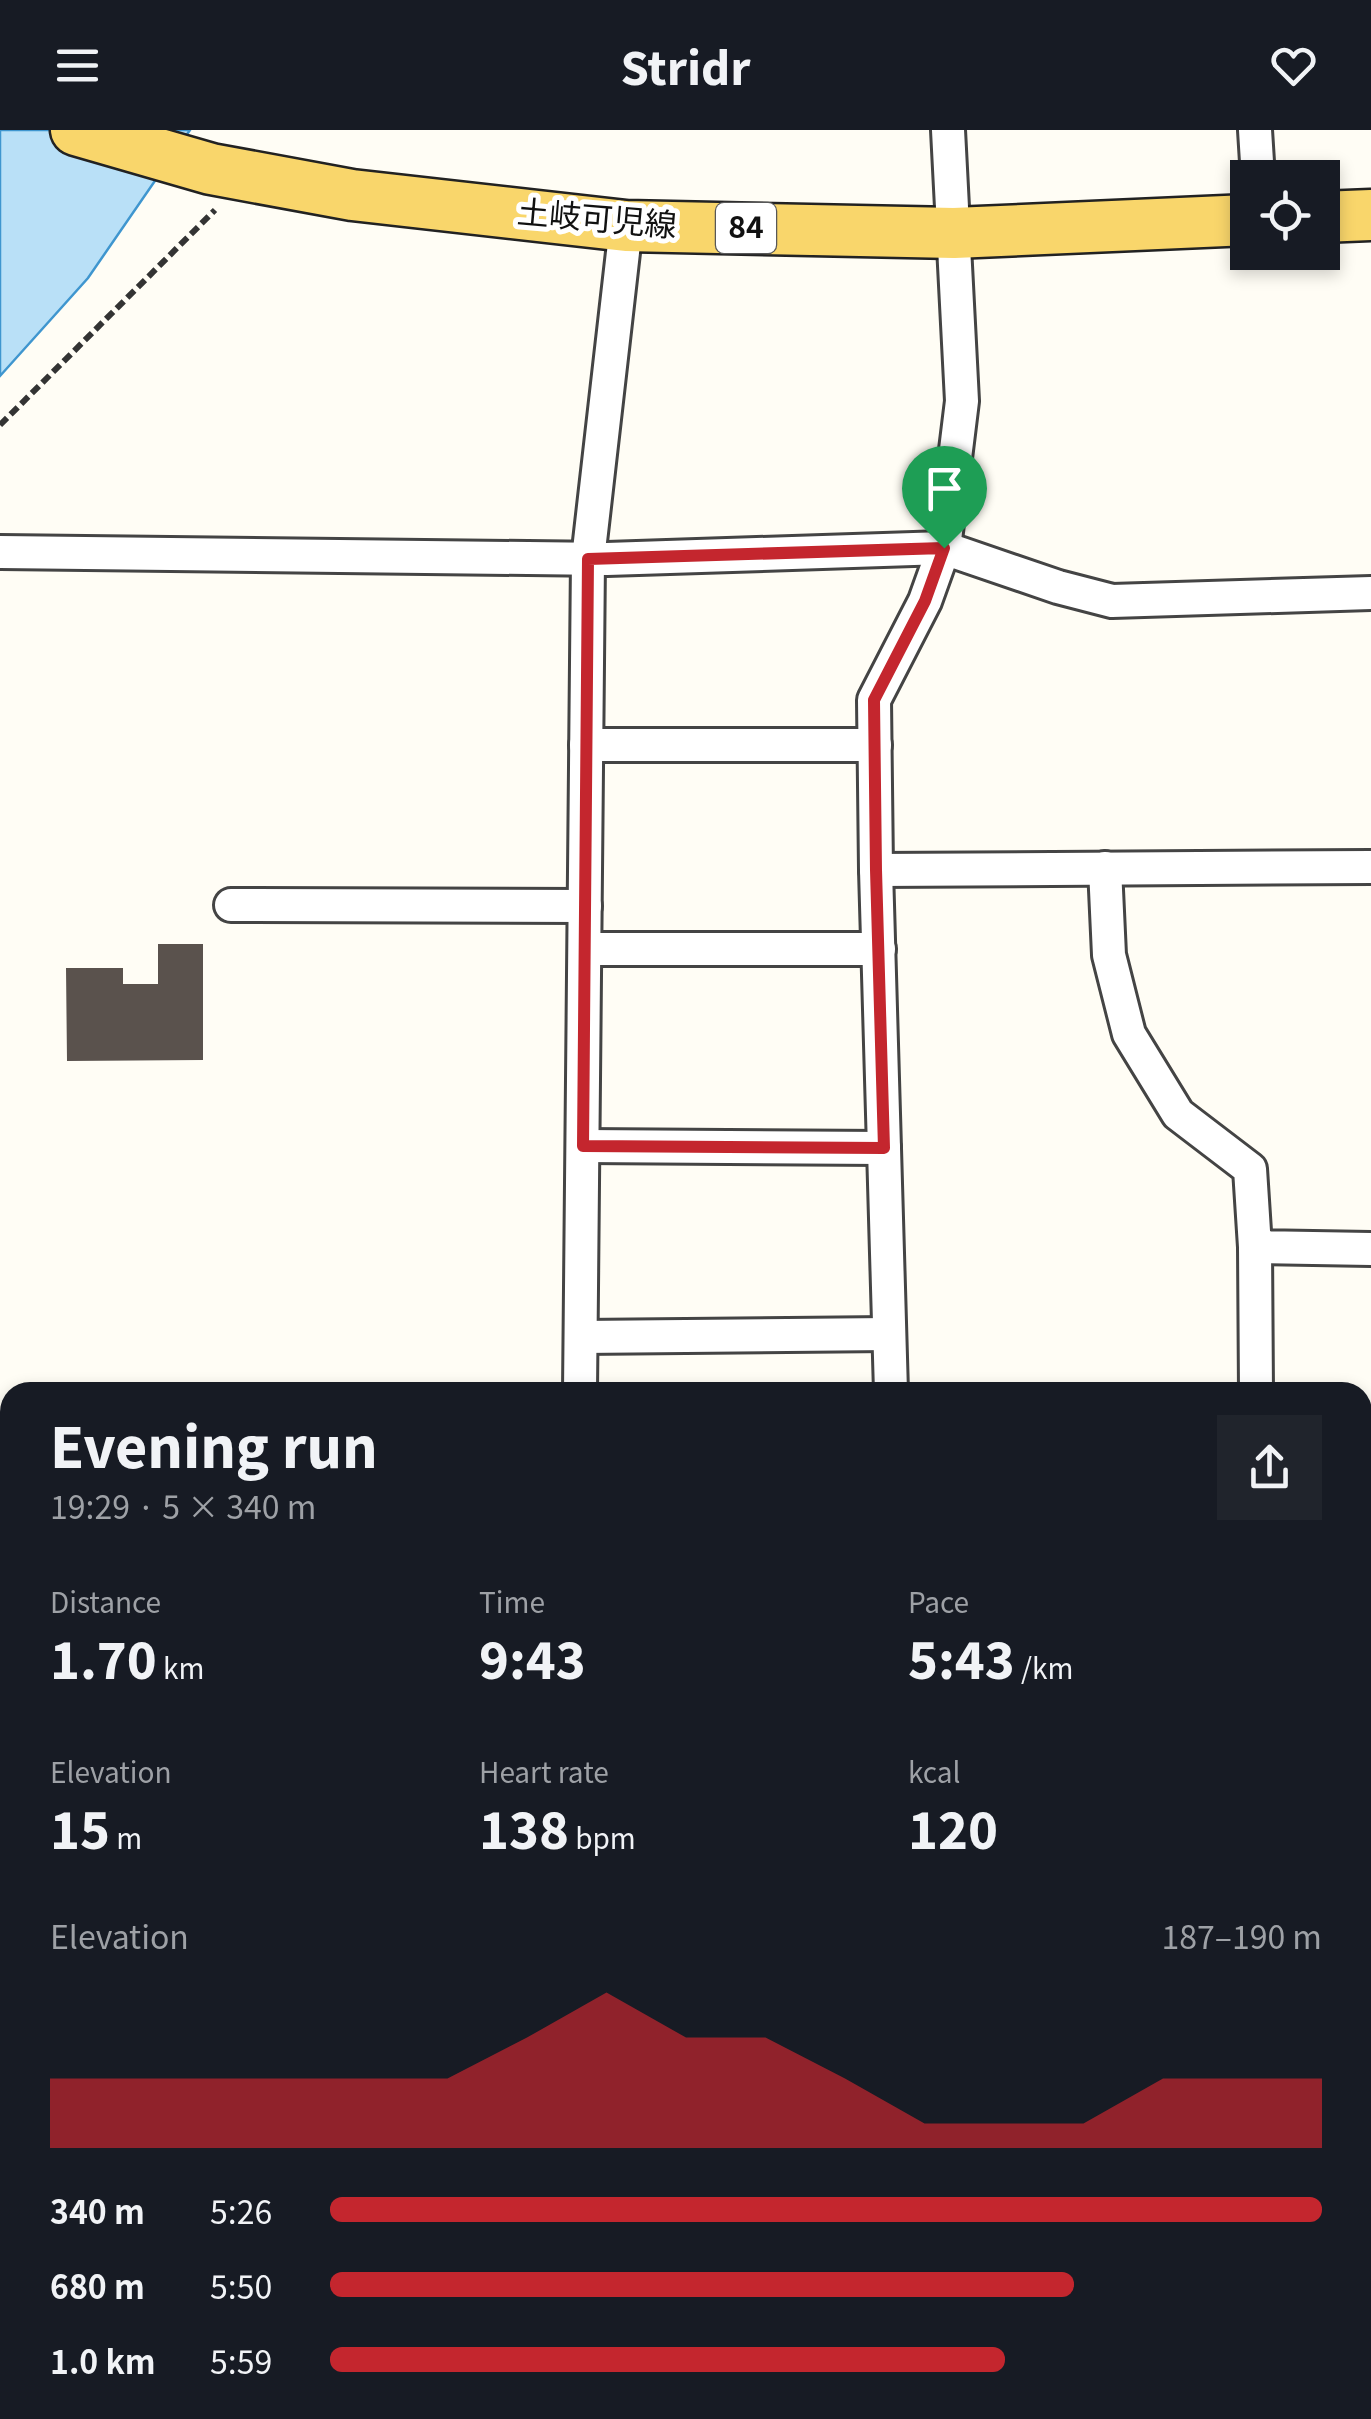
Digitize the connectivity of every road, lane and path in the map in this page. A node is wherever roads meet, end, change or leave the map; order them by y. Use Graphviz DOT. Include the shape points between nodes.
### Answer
graph roads {
  1 [pos="76,130"];
  2 [pos="948,130"];
  3 [pos="1255,130"];
  4 [pos="1257,160"];
  5 [pos="229,172"];
  6 [pos="1371,215"];
  7 [pos="1340,216"];
  8 [pos="1230,221"];
  9 [pos="626,226"];
  10 [pos="954,233"];
  11 [pos="0,426"];
  12 [pos="944,548"];
  13 [pos="0,552"];
  14 [pos="588,559"];
  15 [pos="1371,593"];
  16 [pos="586,745"];
  17 [pos="875,745"];
  18 [pos="1371,867"];
  19 [pos="1105,868"];
  20 [pos="876,870"];
  21 [pos="231,905"];
  22 [pos="585,906"];
  23 [pos="585,949"];
  24 [pos="879,949"];
  25 [pos="583,1146"];
  26 [pos="884,1148"];
  27 [pos="1254,1247"];
  28 [pos="1371,1249"];
  29 [pos="889,1334"];
  30 [pos="581,1337"];
  31 [pos="580,1382"];
  32 [pos="890,1382"];
  33 [pos="1256,1382"];
  1 -- 5 [label="main road, 土岐可児線 / 84"];
  2 -- 10 [label="street"];
  3 -- 4 [label="street"];
  5 -- 9 [label="main road, 土岐可児線 / 84" via="352,196"];
  5 -- 11 [label="path" via="132,296"];
  6 -- 7 [label="main road"];
  8 -- 10 [label="main road, 土岐可児線 / 84"];
  9 -- 10 [label="main road, 土岐可児線 / 84"];
  9 -- 14 [label="street"];
  10 -- 12 [label="street" via="962,401"];
  12 -- 14 [label="street"];
  12 -- 15 [label="street" via="1112,601"];
  12 -- 17 [label="street" via="874,700"];
  13 -- 14 [label="street"];
  14 -- 16 [label="street"];
  16 -- 17 [label="street"];
  16 -- 22 [label="street"];
  17 -- 20 [label="street"];
  18 -- 19 [label="street"];
  19 -- 20 [label="street"];
  19 -- 27 [label="street" via="1109,956 1130,1034 1178,1114 1250,1169"];
  20 -- 24 [label="street"];
  21 -- 22 [label="street"];
  22 -- 23 [label="street"];
  23 -- 24 [label="street"];
  23 -- 25 [label="street"];
  24 -- 26 [label="street"];
  25 -- 26 [label="street"];
  25 -- 30 [label="street"];
  26 -- 29 [label="street"];
  27 -- 28 [label="street"];
  27 -- 33 [label="street"];
  29 -- 30 [label="street"];
  29 -- 32 [label="street"];
  30 -- 31 [label="street"];
}
